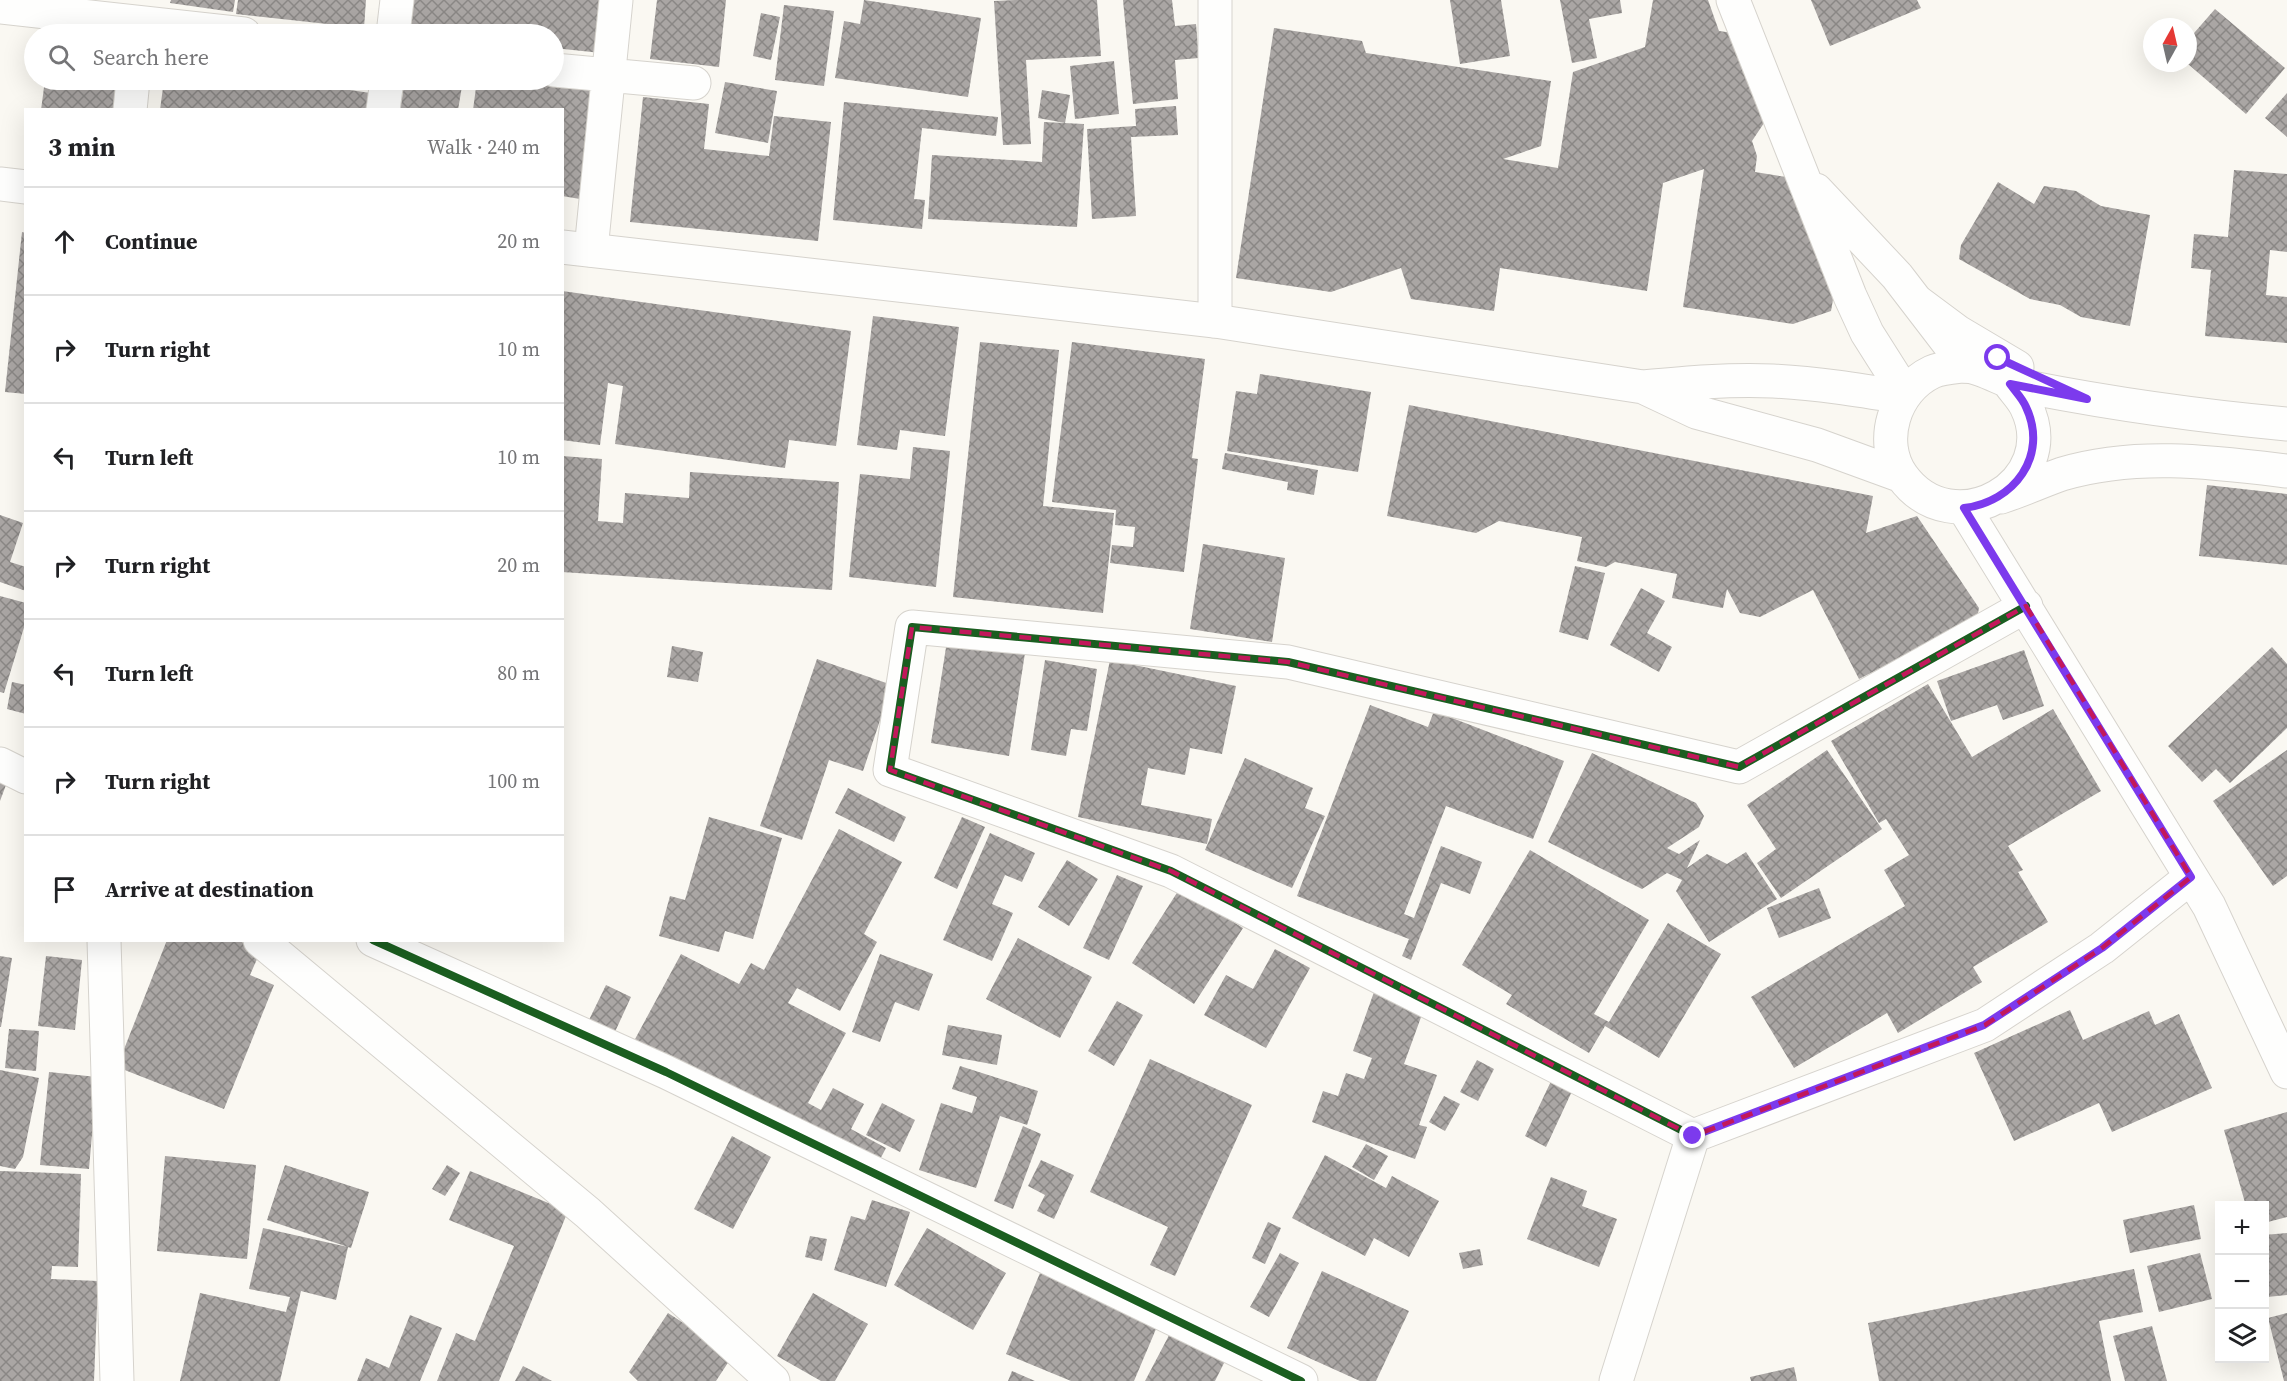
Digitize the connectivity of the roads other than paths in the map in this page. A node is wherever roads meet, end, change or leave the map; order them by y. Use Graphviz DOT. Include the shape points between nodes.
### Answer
graph roads {
  1 [pos="397,0"];
  2 [pos="616,0"];
  3 [pos="1215,0"];
  4 [pos="1733,0"];
  5 [pos="0,7"];
  6 [pos="139,19"];
  7 [pos="174,24"];
  8 [pos="394,24"];
  9 [pos="564,71"];
  10 [pos="608,76"];
  11 [pos="694,83"];
  12 [pos="132,90"];
  13 [pos="386,90"];
  14 [pos="130,108"];
  15 [pos="383,108"];
  16 [pos="1804,178"];
  17 [pos="0,184"];
  18 [pos="24,188"];
  19 [pos="577,249"];
  20 [pos="1919,303"];
  21 [pos="1215,321"];
  22 [pos="1965,366"];
  23 [pos="2010,384"];
  24 [pos="1643,387"];
  25 [pos="1904,395"];
  26 [pos="2087,399"];
  27 [pos="2287,424"];
  28 [pos="2287,471"];
  29 [pos="1902,476"];
  30 [pos="1997,499"];
  31 [pos="1964,508"];
  32 [pos="2026,606"];
  33 [pos="0,764"];
  34 [pos="24,776"];
  35 [pos="2191,877"];
  36 [pos="104,942"];
  37 [pos="262,942"];
  38 [pos="377,942"];
  39 [pos="2287,1072"];
  40 [pos="1693,1136"];
  41 [pos="117,1381"];
  42 [pos="773,1381"];
  43 [pos="1301,1381"];
  44 [pos="1616,1381"];
  1 -- 8 [label="street"];
  2 -- 10 [label="street"];
  3 -- 21 [label="street"];
  4 -- 16 [label="street"];
  5 -- 6 [label="street"];
  6 -- 7 [label="street"];
  9 -- 10 [label="street"];
  10 -- 11 [label="street"];
  10 -- 19 [label="street"];
  12 -- 14 [label="street"];
  13 -- 15 [label="street"];
  16 -- 20 [label="street"];
  16 -- 25 [label="street" via="1867,333"];
  17 -- 18 [label="street"];
  19 -- 21 [label="street"];
  20 -- 22 [label="street"];
  20 -- 26 [label="street" via="1998,358"];
  21 -- 24 [label="street"];
  22 -- 23 [label="street"];
  22 -- 25 [label="street" via="1932,372"];
  23 -- 26 [label="street"];
  23 -- 30 [label="street" via="2026,406 2034,431 2030,458 2018,482"];
  24 -- 25 [label="street" via="1773,381"];
  24 -- 29 [label="street" via="1696,412 1817,445"];
  25 -- 29 [label="street" via="1893,416 1890,437 1893,457"];
  26 -- 27 [label="street"];
  28 -- 30 [label="street" via="2188,459 2122,462 2063,474"];
  29 -- 31 [label="street" via="1919,494 1940,504"];
  30 -- 31 [label="street"];
  31 -- 32 [label="street"];
  32 -- 35 [label="street"];
  32 -- 40 [label="street" via="1739,767 1288,662 912,627 890,770 1171,870"];
  33 -- 34 [label="street"];
  35 -- 39 [label="street" via="2209,906"];
  35 -- 40 [label="street" via="2102,948 1984,1025"];
  36 -- 41 [label="street"];
  37 -- 42 [label="street" via="588,1213"];
  38 -- 43 [label="street" via="666,1072"];
  40 -- 44 [label="street"];
}
